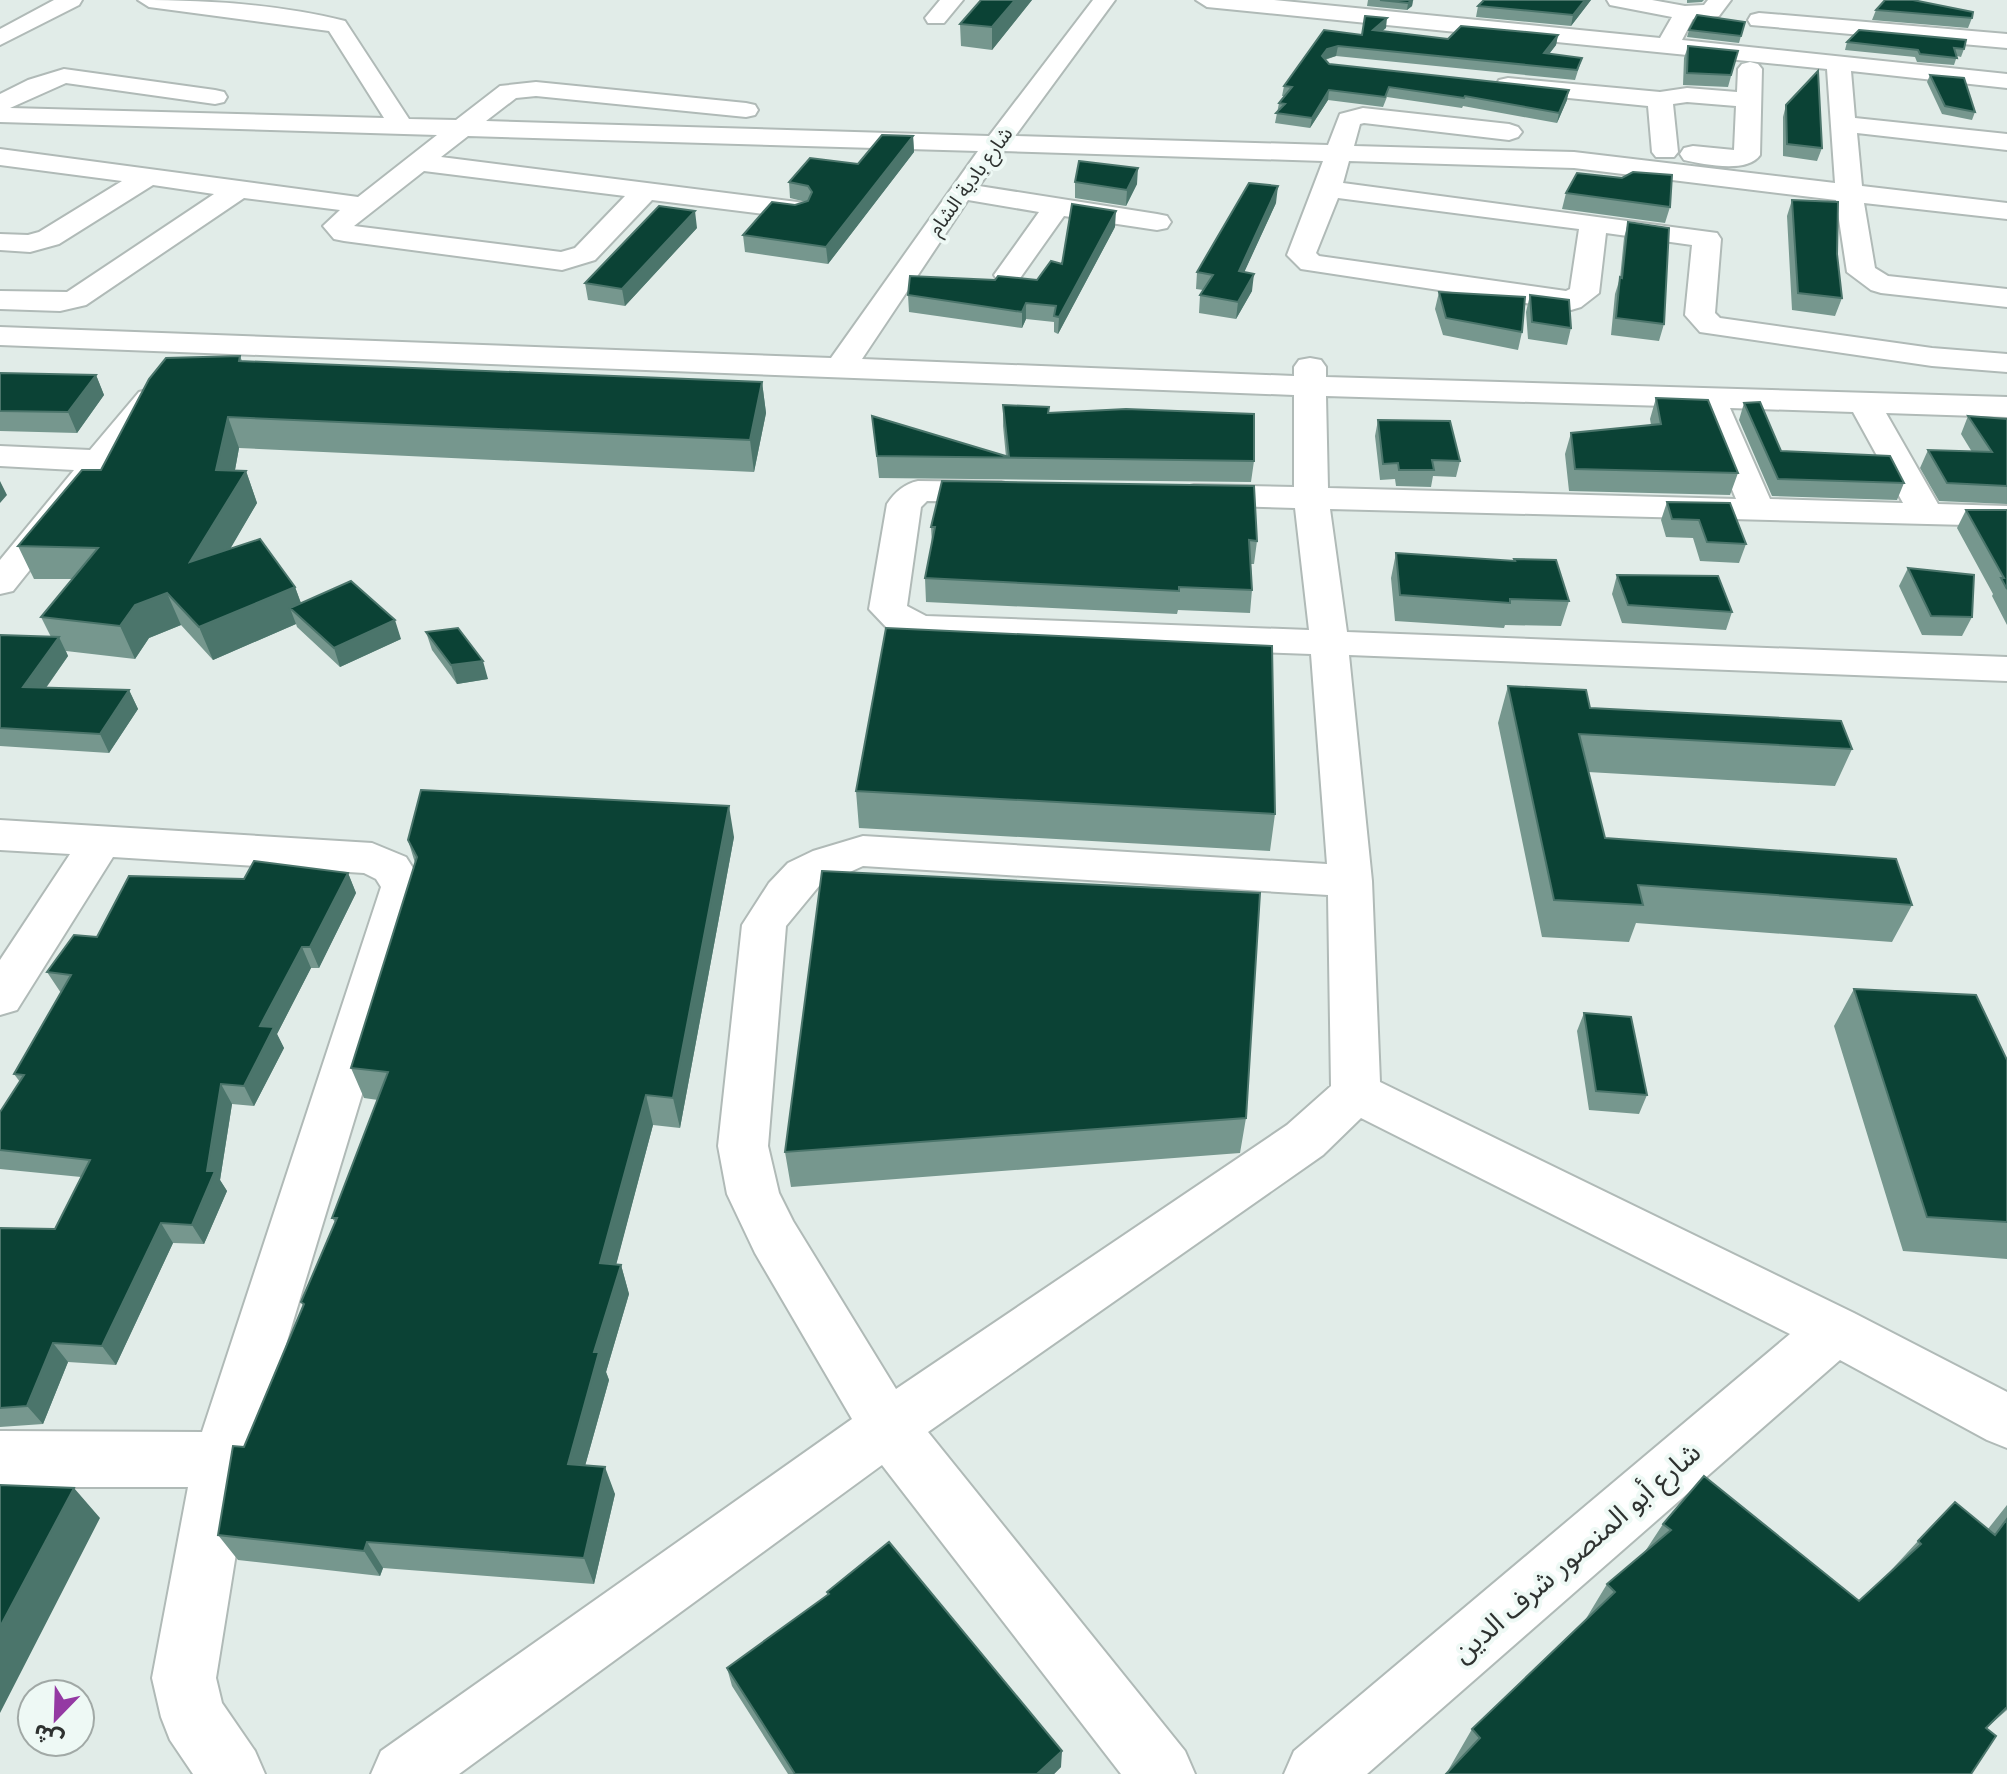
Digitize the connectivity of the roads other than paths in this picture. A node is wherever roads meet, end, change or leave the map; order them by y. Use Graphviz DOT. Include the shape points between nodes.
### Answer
graph roads {
  1 [pos="71,0"];
  2 [pos="149,0"];
  3 [pos="952,0"];
  4 [pos="1104,0"];
  5 [pos="1207,0"];
  6 [pos="1618,0"];
  7 [pos="1720,0"];
  8 [pos="1230,2"];
  9 [pos="1961,10"];
  10 [pos="1685,13"];
  11 [pos="1992,16"];
  12 [pos="936,18"];
  13 [pos="1759,20"];
  14 [pos="1950,35"];
  15 [pos="0,38"];
  16 [pos="1982,38"];
  17 [pos="2007,41"];
  18 [pos="1567,44"];
  19 [pos="1667,47"];
  20 [pos="1750,55"];
  21 [pos="1838,63"];
  22 [pos="1705,66"];
  23 [pos="2007,81"];
  24 [pos="1490,83"];
  25 [pos="1660,99"];
  26 [pos="1749,100"];
  27 [pos="0,103"];
  28 [pos="738,110"];
  29 [pos="0,115"];
  30 [pos="256,122"];
  31 [pos="1843,124"];
  32 [pos="401,126"];
  33 [pos="458,130"];
  34 [pos="737,136"];
  35 [pos="867,140"];
  36 [pos="997,142"];
  37 [pos="2007,142"];
  38 [pos="1570,151"];
  39 [pos="1665,152"];
  40 [pos="1337,153"];
  41 [pos="0,157"];
  42 [pos="417,162"];
  43 [pos="146,178"];
  44 [pos="1328,189"];
  45 [pos="237,190"];
  46 [pos="646,190"];
  47 [pos="961,191"];
  48 [pos="1849,193"];
  49 [pos="360,205"];
  50 [pos="1058,205"];
  51 [pos="797,210"];
  52 [pos="2007,211"];
  53 [pos="1157,222"];
  54 [pos="1594,223"];
  55 [pos="0,242"];
  56 [pos="1008,275"];
  57 [pos="2007,298"];
  58 [pos="0,300"];
  59 [pos="0,321"];
  60 [pos="0,336"];
  61 [pos="194,344"];
  62 [pos="501,347"];
  63 [pos="847,358"];
  64 [pos="2007,363"];
  65 [pos="1310,377"];
  66 [pos="2007,389"];
  67 [pos="1710,398"];
  68 [pos="1864,403"];
  69 [pos="2007,407"];
  70 [pos="0,456"];
  71 [pos="101,461"];
  72 [pos="1040,493"];
  73 [pos="1162,494"];
  74 [pos="1311,497"];
  75 [pos="1758,511"];
  76 [pos="1926,514"];
  77 [pos="2007,516"];
  78 [pos="0,583"];
  79 [pos="1329,642"];
  80 [pos="2007,669"];
  81 [pos="0,835"];
  82 [pos="102,840"];
  83 [pos="1350,881"];
  84 [pos="0,997"];
  85 [pos="1356,1093"];
  86 [pos="1835,1330"];
  87 [pos="2007,1421"];
  88 [pos="888,1427"];
  89 [pos="0,1459"];
  90 [pos="222,1460"];
  91 [pos="232,1774"];
  92 [pos="404,1774"];
  93 [pos="1162,1774"];
  94 [pos="1317,1774"];
  1 -- 15 [label="street"];
  2 -- 32 [label="street" via="337,26"];
  3 -- 12 [label="street"];
  4 -- 36 [label="street, شارع بادية الشام"];
  5 -- 8 [label="street"];
  6 -- 10 [label="street"];
  7 -- 10 [label="street" via="1711,11"];
  8 -- 18 [label="street"];
  9 -- 14 [label="street"];
  10 -- 19 [label="street"];
  11 -- 16 [label="street"];
  13 -- 14 [label="street"];
  14 -- 16 [label="street"];
  16 -- 17 [label="street"];
  18 -- 19 [label="street"];
  18 -- 22 [label="street"];
  19 -- 20 [label="street"];
  20 -- 21 [label="street"];
  20 -- 26 [label="street"];
  21 -- 23 [label="street"];
  21 -- 31 [label="street"];
  24 -- 25 [label="street"];
  25 -- 26 [label="street" via="1687,95"];
  25 -- 39 [label="street"];
  26 -- 39 [label="street" via="1747,155"];
  27 -- 30 [label="street" via="68,77 240,101 253,111"];
  28 -- 33 [label="street" via="528,88 509,91"];
  28 -- 34 [label="street"];
  28 -- 35 [label="street" via="856,122 865,126"];
  29 -- 30 [label="street"];
  30 -- 32 [label="street"];
  31 -- 37 [label="street"];
  31 -- 48 [label="street"];
  32 -- 33 [label="street"];
  33 -- 34 [label="street"];
  33 -- 42 [label="street"];
  34 -- 35 [label="street"];
  35 -- 36 [label="street"];
  36 -- 40 [label="street"];
  36 -- 47 [label="street, شارع بادية الشام"];
  38 -- 39 [label="street"];
  38 -- 40 [label="street"];
  38 -- 40 [label="street" via="1556,138 1363,115 1349,119"];
  38 -- 48 [label="street"];
  40 -- 44 [label="street"];
  41 -- 43 [label="street"];
  42 -- 46 [label="street"];
  42 -- 49 [label="street"];
  43 -- 45 [label="street"];
  43 -- 55 [label="street" via="49,238 30,244"];
  44 -- 54 [label="street"];
  44 -- 54 [label="street" via="1301,255 1311,263 1571,301 1584,293"];
  45 -- 49 [label="street"];
  45 -- 58 [label="street" via="76,299"];
  46 -- 49 [label="street" via="585,254 562,261 339,231 337,224"];
  46 -- 51 [label="street"];
  47 -- 50 [label="street"];
  47 -- 63 [label="street, شارع بادية الشام"];
  48 -- 52 [label="street"];
  48 -- 57 [label="street" via="1861,272 1869,279"];
  50 -- 53 [label="street"];
  50 -- 56 [label="street"];
  54 -- 64 [label="street" via="1707,239 1700,315 1711,326"];
  59 -- 62 [label="street"];
  60 -- 61 [label="street"];
  61 -- 62 [label="street"];
  61 -- 71 [label="street"];
  62 -- 63 [label="street"];
  63 -- 65 [label="street"];
  65 -- 66 [label="street"];
  65 -- 67 [label="street"];
  65 -- 74 [label="street"];
  67 -- 68 [label="street"];
  67 -- 75 [label="street"];
  68 -- 69 [label="street"];
  68 -- 76 [label="street"];
  70 -- 71 [label="street"];
  71 -- 78 [label="street"];
  72 -- 79 [label="street" via="918,491 909,497 888,609 900,620 924,627"];
  73 -- 74 [label="street"];
  74 -- 75 [label="street"];
  74 -- 79 [label="street"];
  75 -- 76 [label="street"];
  76 -- 77 [label="street"];
  79 -- 80 [label="street"];
  79 -- 83 [label="street"];
  81 -- 82 [label="street"];
  82 -- 84 [label="street"];
  82 -- 90 [label="street" via="372,858 391,868 403,887"];
  83 -- 85 [label="street"];
  83 -- 88 [label="street" via="863,851 826,860 802,873 780,898 764,925 743,1146 753,1194 774,1237"];
  85 -- 86 [label="street"];
  85 -- 88 [label="street" via="1305,1140"];
  86 -- 87 [label="street"];
  86 -- 94 [label="street, شارع أبو المنصور شرف الدين"];
  88 -- 92 [label="street"];
  88 -- 93 [label="street"];
  89 -- 90 [label="street"];
  90 -- 91 [label="street" via="184,1678 193,1717"];
}
